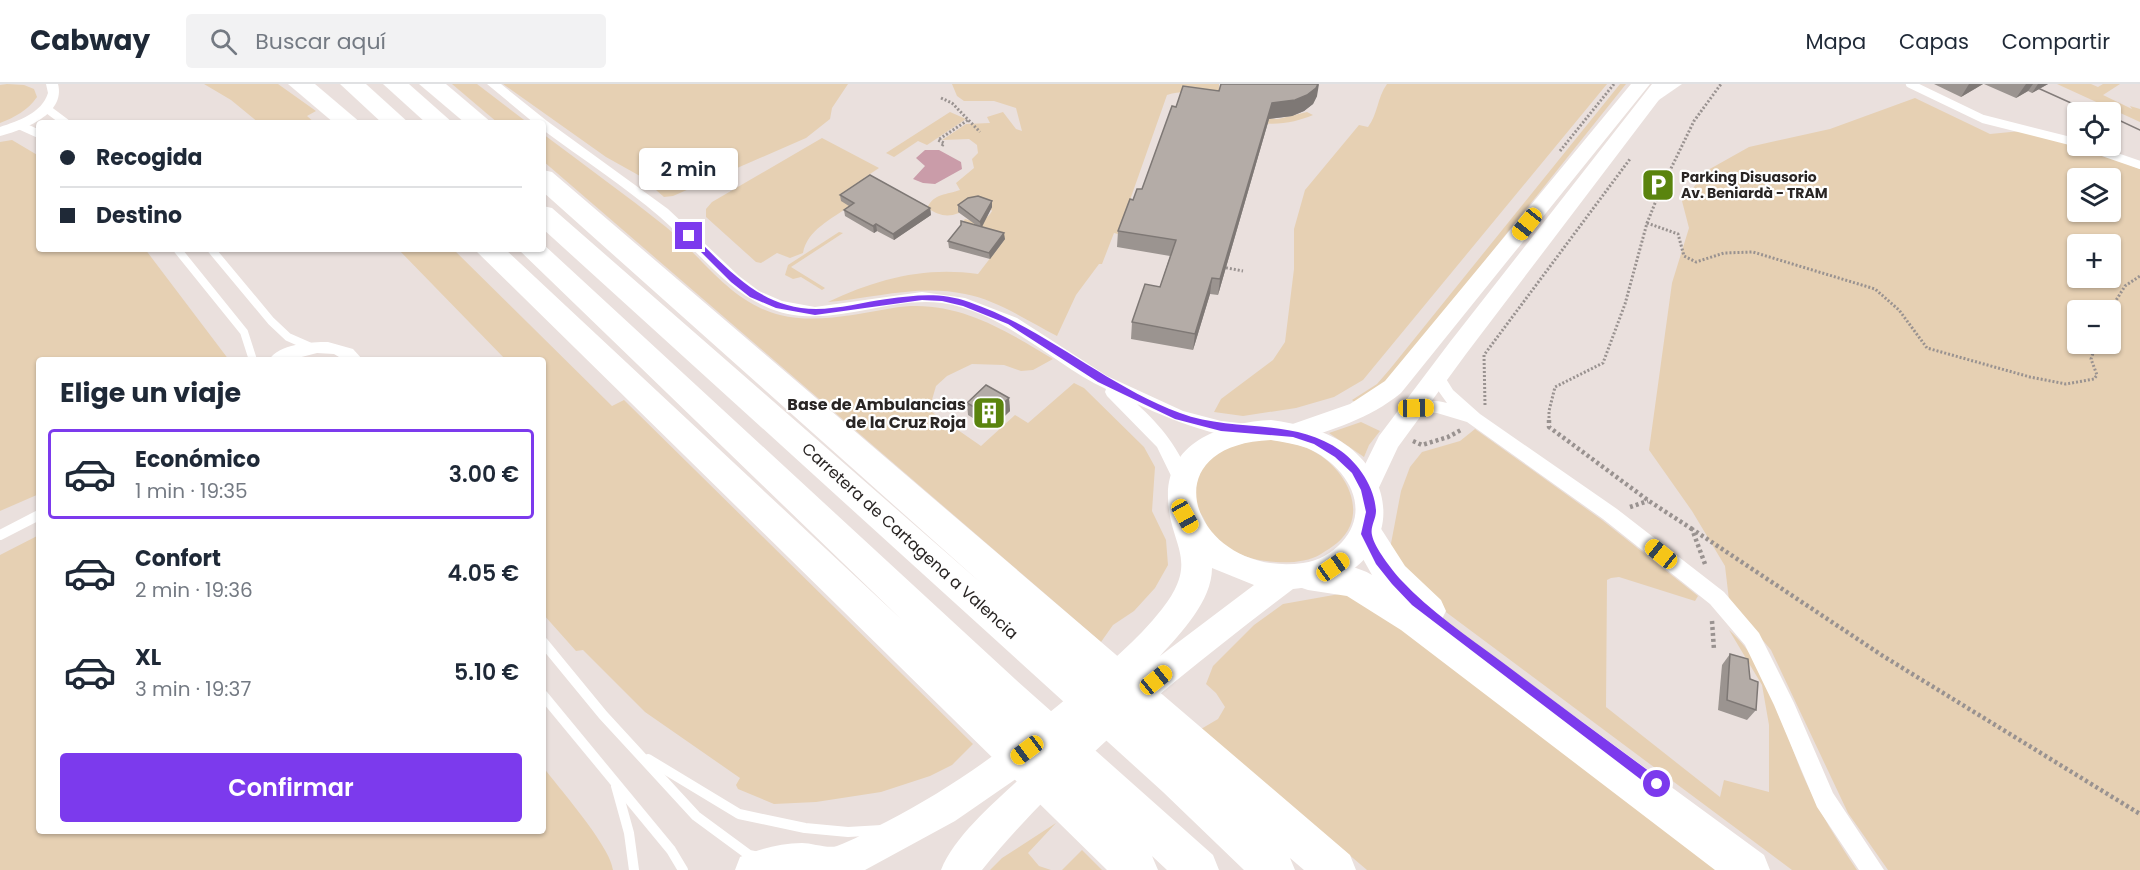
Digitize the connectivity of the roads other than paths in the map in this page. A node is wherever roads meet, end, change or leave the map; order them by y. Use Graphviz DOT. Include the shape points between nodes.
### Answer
graph roads {
  1 [pos="52,84"];
  2 [pos="300,84"];
  3 [pos="334,84"];
  4 [pos="352,84"];
  5 [pos="395,84"];
  6 [pos="431,84"];
  7 [pos="493,84"];
  8 [pos="1676,84"];
  9 [pos="1910,84"];
  10 [pos="1639,89"];
  11 [pos="46,108"];
  12 [pos="62,120"];
  13 [pos="345,120"];
  14 [pos="370,120"];
  15 [pos="394,120"];
  16 [pos="437,120"];
  17 [pos="476,120"];
  18 [pos="539,120"];
  19 [pos="546,125"];
  20 [pos="19,126"];
  21 [pos="0,132"];
  22 [pos="36,133"];
  23 [pos="2067,140"];
  24 [pos="2114,156"];
  25 [pos="2140,165"];
  26 [pos="546,181"];
  27 [pos="546,217"];
  28 [pos="179,252"];
  29 [pos="214,252"];
  30 [pos="491,252"];
  31 [pos="535,252"];
  32 [pos="313,348"];
  33 [pos="252,357"];
  34 [pos="283,357"];
  35 [pos="352,357"];
  36 [pos="1437,378"];
  37 [pos="1101,380"];
  38 [pos="1416,408"];
  39 [pos="1474,418"];
  40 [pos="1253,430"];
  41 [pos="1293,433"];
  42 [pos="1182,481"];
  43 [pos="1366,489"];
  44 [pos="1185,516"];
  45 [pos="36,517"];
  46 [pos="1366,534"];
  47 [pos="0,535"];
  48 [pos="1297,576"];
  49 [pos="1053,645"];
  50 [pos="546,646"];
  51 [pos="546,699"];
  52 [pos="986,699"];
  53 [pos="635,750"];
  54 [pos="1189,766"];
  55 [pos="615,781"];
  56 [pos="1120,826"];
  57 [pos="908,829"];
  58 [pos="766,866"];
  59 [pos="841,868"];
  60 [pos="634,870"];
  61 [pos="683,870"];
  62 [pos="959,870"];
  63 [pos="1137,870"];
  64 [pos="1197,870"];
  65 [pos="1274,870"];
  66 [pos="1335,870"];
  67 [pos="1749,870"];
  68 [pos="1772,870"];
  69 [pos="1872,870"];
  1 -- 11 [label="street" via="54,99"];
  2 -- 13 [label="highway"];
  3 -- 14 [label="highway"];
  4 -- 15 [label="highway"];
  5 -- 16 [label="highway"];
  6 -- 17 [label="highway"];
  7 -- 18 [label="street"];
  8 -- 10 [label="street"];
  9 -- 23 [label="lane" via="1983,119"];
  10 -- 36 [label="main road"];
  10 -- 41 [label="main road" via="1393,387 1346,417"];
  11 -- 12 [label="lane"];
  11 -- 20 [label="street"];
  19 -- 37 [label="street" via="663,212 753,295 779,306 815,312 922,297 965,303 1011,322"];
  20 -- 21 [label="street"];
  20 -- 22 [label="lane"];
  24 -- 25 [label="lane"];
  26 -- 49 [label="highway"];
  27 -- 49 [label="highway, Carretera de Cartagena a Valencia"];
  28 -- 33 [label="lane" via="244,332"];
  29 -- 32 [label="lane" via="271,321 288,337"];
  30 -- 52 [label="highway"];
  31 -- 52 [label="highway"];
  32 -- 34 [label="street"];
  32 -- 35 [label="street" via="340,349"];
  36 -- 38 [label="main road"];
  36 -- 39 [label="street" via="1447,394"];
  37 -- 40 [label="street" via="1178,416"];
  37 -- 42 [label="street" via="1168,446 1178,461"];
  38 -- 39 [label="street" via="1437,407"];
  38 -- 43 [label="main road" via="1388,443"];
  39 -- 69 [label="street" via="1610,514 1717,598 1752,639 1825,800"];
  40 -- 41 [label="main road"];
  40 -- 42 [label="main road" via="1228,436 1208,447 1192,462"];
  41 -- 43 [label="main road" via="1338,454 1355,470"];
  42 -- 44 [label="main road"];
  43 -- 46 [label="main road" via="1371,512"];
  44 -- 48 [label="main road" via="1212,553 1234,566 1260,574"];
  44 -- 57 [label="main road" via="1196,548 1197,571 1192,590 1160,633 1128,668 1044,737 976,789"];
  45 -- 47 [label="lane"];
  46 -- 48 [label="main road" via="1354,553 1333,567"];
  46 -- 68 [label="highway" via="1380,561 1416,602"];
  48 -- 62 [label="main road" via="1216,631 1067,755"];
  48 -- 67 [label="highway" via="1354,582 1414,619"];
  49 -- 54 [label="highway, Carretera de Cartagena a Valencia"];
  50 -- 53 [label="lane"];
  51 -- 55 [label="lane"];
  52 -- 56 [label="highway"];
  53 -- 57 [label="lane" via="739,814 805,828 848,832"];
  53 -- 58 [label="lane" via="696,816"];
  54 -- 65 [label="highway, Carretera de Cartagena a Valencia"];
  54 -- 66 [label="highway"];
  55 -- 60 [label="lane"];
  55 -- 61 [label="lane"];
  56 -- 63 [label="highway"];
  56 -- 64 [label="highway"];
  57 -- 59 [label="main road"];
  58 -- 59 [label="main road" via="806,860"];
}
